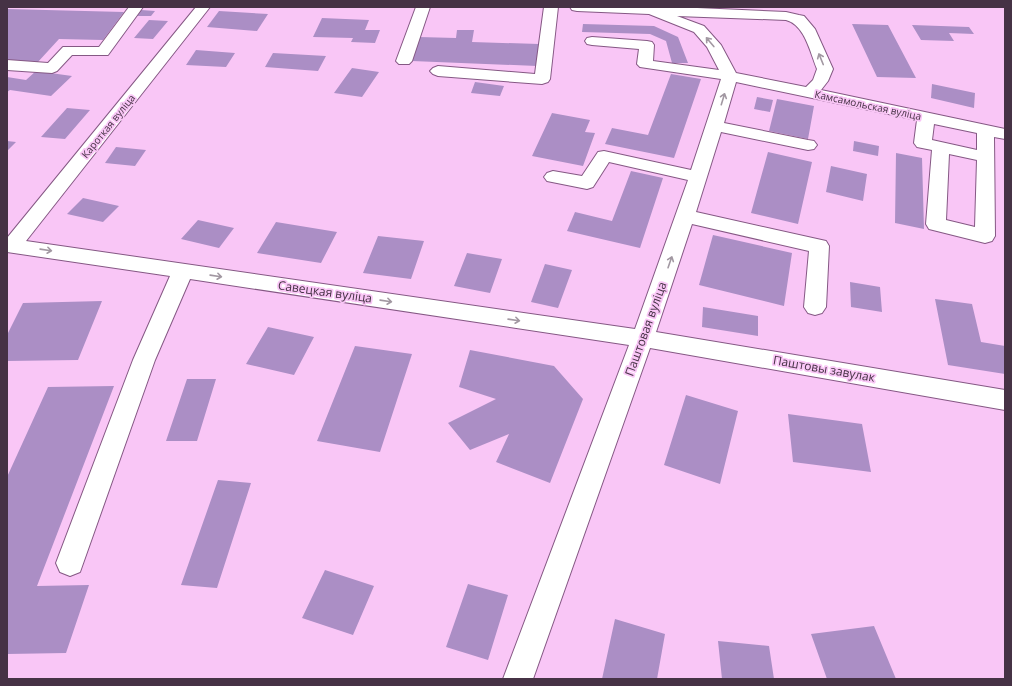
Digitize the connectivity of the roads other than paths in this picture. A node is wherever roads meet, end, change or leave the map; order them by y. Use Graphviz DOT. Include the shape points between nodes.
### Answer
graph roads {
  1 [pos="136,7"];
  2 [pos="204,7"];
  3 [pos="423,7"];
  4 [pos="551,7"];
  5 [pos="577,7"];
  6 [pos="682,10"];
  7 [pos="653,11"];
  8 [pos="592,41"];
  9 [pos="404,61"];
  10 [pos="7,65"];
  11 [pos="438,71"];
  12 [pos="730,76"];
  13 [pos="810,92"];
  14 [pos="926,117"];
  15 [pos="715,126"];
  16 [pos="986,130"];
  17 [pos="1005,134"];
  18 [pos="808,145"];
  19 [pos="941,147"];
  20 [pos="986,157"];
  21 [pos="553,177"];
  22 [pos="700,177"];
  23 [pos="686,216"];
  24 [pos="9,245"];
  25 [pos="183,271"];
  26 [pos="815,307"];
  27 [pos="643,339"];
  28 [pos="1005,400"];
  29 [pos="70,563"];
  30 [pos="518,679"];
  1 -- 10 [label="street" via="103,52 68,50 52,68"];
  2 -- 24 [label="street, Кароткая вуліца"];
  3 -- 9 [label="street"];
  4 -- 11 [label="street" via="542,79"];
  5 -- 7 [label="street"];
  6 -- 7 [label="street"];
  13 -- 6 [label="street, one-way" via="820,81 825,70 808,29 799,19"];
  12 -- 7 [label="street, one-way" via="714,45 699,29"];
  8 -- 12 [label="street, Камсамольская вуліца" via="647,45 645,64"];
  12 -- 13 [label="street, Камсамольская вуліца"];
  15 -- 12 [label="street, Паштовая вуліца, one-way"];
  13 -- 14 [label="street, Камсамольская вуліца"];
  14 -- 16 [label="street, Камсамольская вуліца"];
  14 -- 19 [label="street" via="923,143"];
  15 -- 18 [label="street"];
  15 -- 22 [label="street, Паштовая вуліца"];
  16 -- 17 [label="street, Камсамольская вуліца"];
  16 -- 20 [label="street"];
  19 -- 20 [label="street"];
  19 -- 20 [label="street" via="936,224 985,236"];
  21 -- 22 [label="street" via="587,183 604,156"];
  22 -- 23 [label="street, Паштовая вуліца"];
  23 -- 26 [label="street" via="819,246"];
  27 -- 23 [label="street, Паштовая вуліца, one-way"];
  24 -- 25 [label="street, Савецкая вуліца, one-way"];
  25 -- 27 [label="street, Савецкая вуліца, one-way"];
  25 -- 29 [label="street" via="144,360"];
  27 -- 28 [label="street, Паштовы завулак"];
  27 -- 30 [label="street, Паштовая вуліца"];
}
